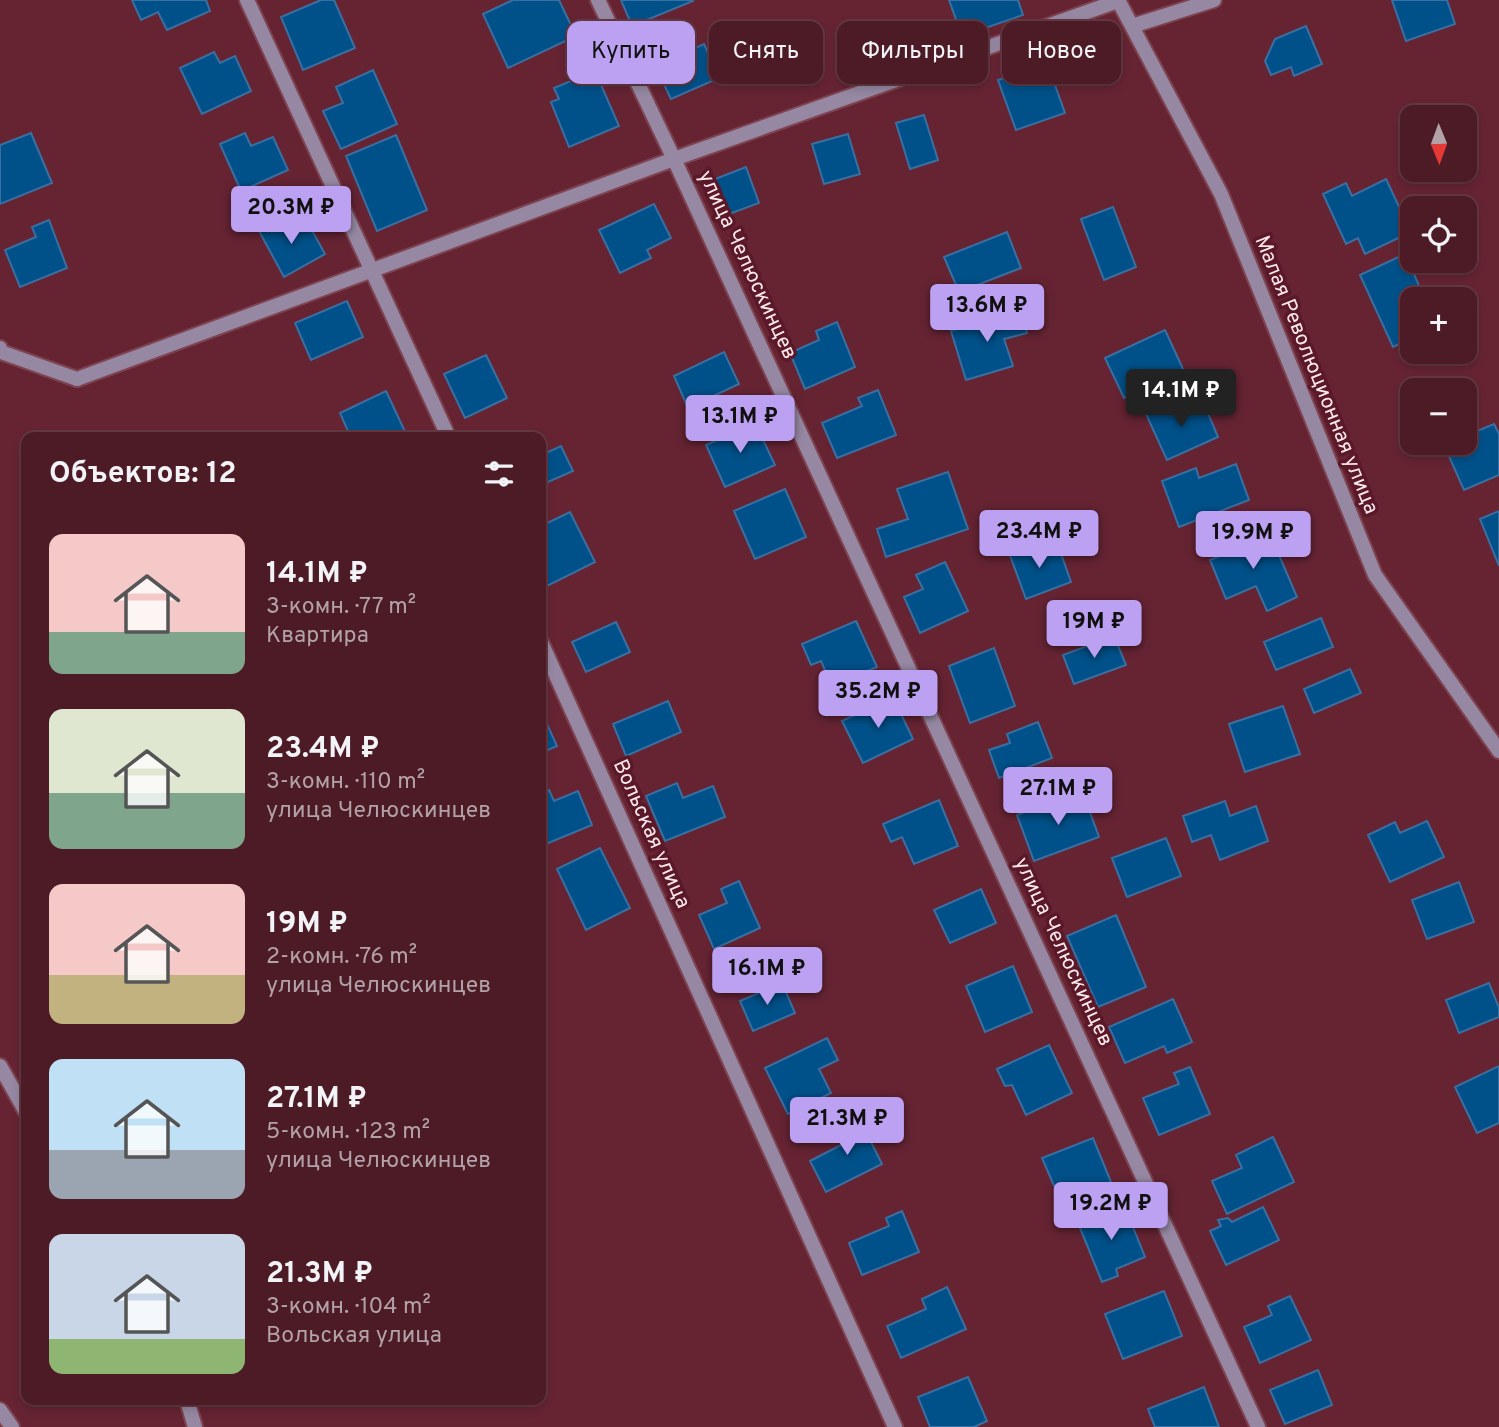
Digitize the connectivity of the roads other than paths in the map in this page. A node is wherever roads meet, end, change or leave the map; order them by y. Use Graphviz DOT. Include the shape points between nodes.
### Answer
graph roads {
  1 [pos="247,0"];
  2 [pos="598,0"];
  3 [pos="1214,0"];
  4 [pos="1118,1"];
  5 [pos="1132,26"];
  6 [pos="674,159"];
  7 [pos="373,270"];
  8 [pos="0,348"];
  9 [pos="446,432"];
  10 [pos="546,653"];
  11 [pos="1499,751"];
  12 [pos="0,1066"];
  13 [pos="21,1103"];
  14 [pos="188,1405"];
  15 [pos="0,1410"];
  16 [pos="12,1427"];
  17 [pos="195,1427"];
  18 [pos="895,1427"];
  19 [pos="1258,1427"];
  1 -- 7 [label="street"];
  2 -- 6 [label="street, улица Челюскинцев"];
  3 -- 5 [label="street"];
  4 -- 5 [label="street, Малая Революционная улица"];
  4 -- 6 [label="street"];
  5 -- 11 [label="street, Малая Революционная улица" via="1221,194 1375,576"];
  6 -- 7 [label="street"];
  6 -- 19 [label="street, улица Челюскинцев"];
  7 -- 8 [label="street" via="77,379"];
  7 -- 9 [label="street"];
  10 -- 18 [label="street, Вольская улица"];
  12 -- 13 [label="street"];
  14 -- 17 [label="street"];
  15 -- 16 [label="street"];
}
